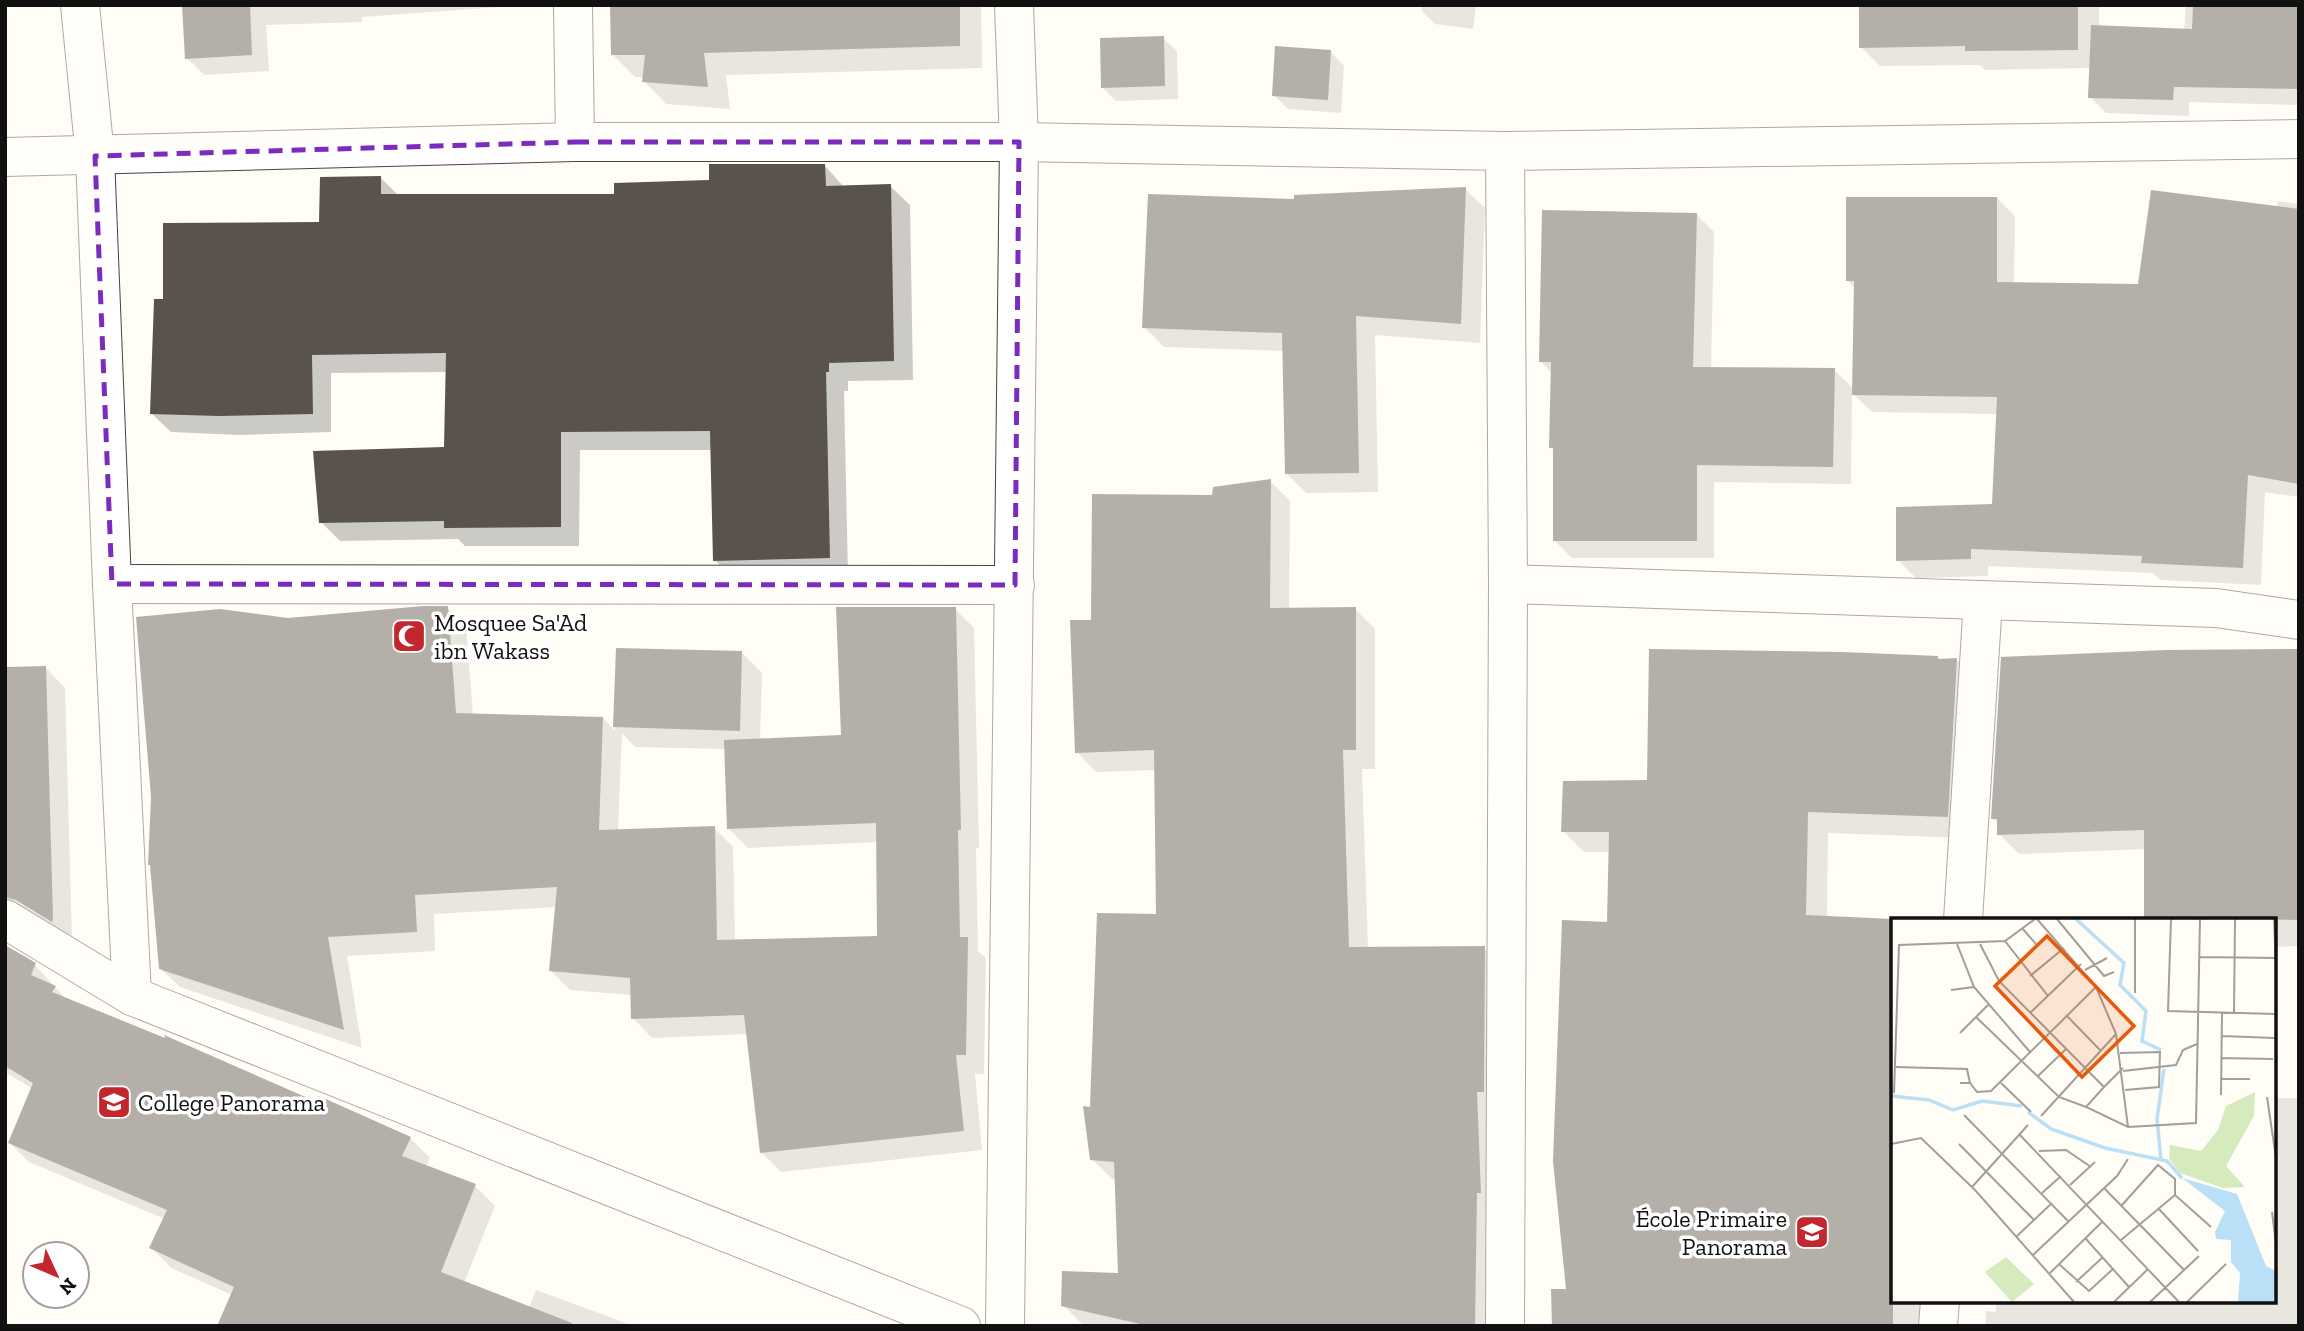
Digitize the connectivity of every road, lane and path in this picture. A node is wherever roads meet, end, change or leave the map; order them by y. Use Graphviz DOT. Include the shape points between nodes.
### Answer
graph roads {
  1 [pos="80,5"];
  2 [pos="573,5"];
  3 [pos="1014,5"];
  4 [pos="2299,139"];
  5 [pos="575,142"];
  6 [pos="1019,142"];
  7 [pos="1505,151"];
  8 [pos="95,156"];
  9 [pos="5,157"];
  10 [pos="112,584"];
  11 [pos="1508,584"];
  12 [pos="1015,585"];
  13 [pos="1983,600"];
  14 [pos="2299,620"];
  15 [pos="1963,918"];
  16 [pos="5,919"];
  17 [pos="132,996"];
  18 [pos="1940,1303"];
  19 [pos="961,1326"];
  20 [pos="1005,1326"];
  21 [pos="1505,1326"];
  22 [pos="1938,1326"];
  1 -- 8 [label="street"];
  2 -- 5 [label="street"];
  3 -- 6 [label="street"];
  4 -- 7 [label="street"];
  5 -- 6 [label="street"];
  5 -- 8 [label="street"];
  6 -- 7 [label="street"];
  6 -- 12 [label="street"];
  7 -- 11 [label="street"];
  8 -- 9 [label="street"];
  8 -- 10 [label="street"];
  10 -- 12 [label="street"];
  10 -- 17 [label="street"];
  11 -- 13 [label="street"];
  11 -- 21 [label="street"];
  12 -- 20 [label="street"];
  13 -- 14 [label="street" via="2216,608"];
  13 -- 15 [label="street"];
  16 -- 17 [label="street"];
  17 -- 19 [label="street"];
  18 -- 22 [label="street"];
}
